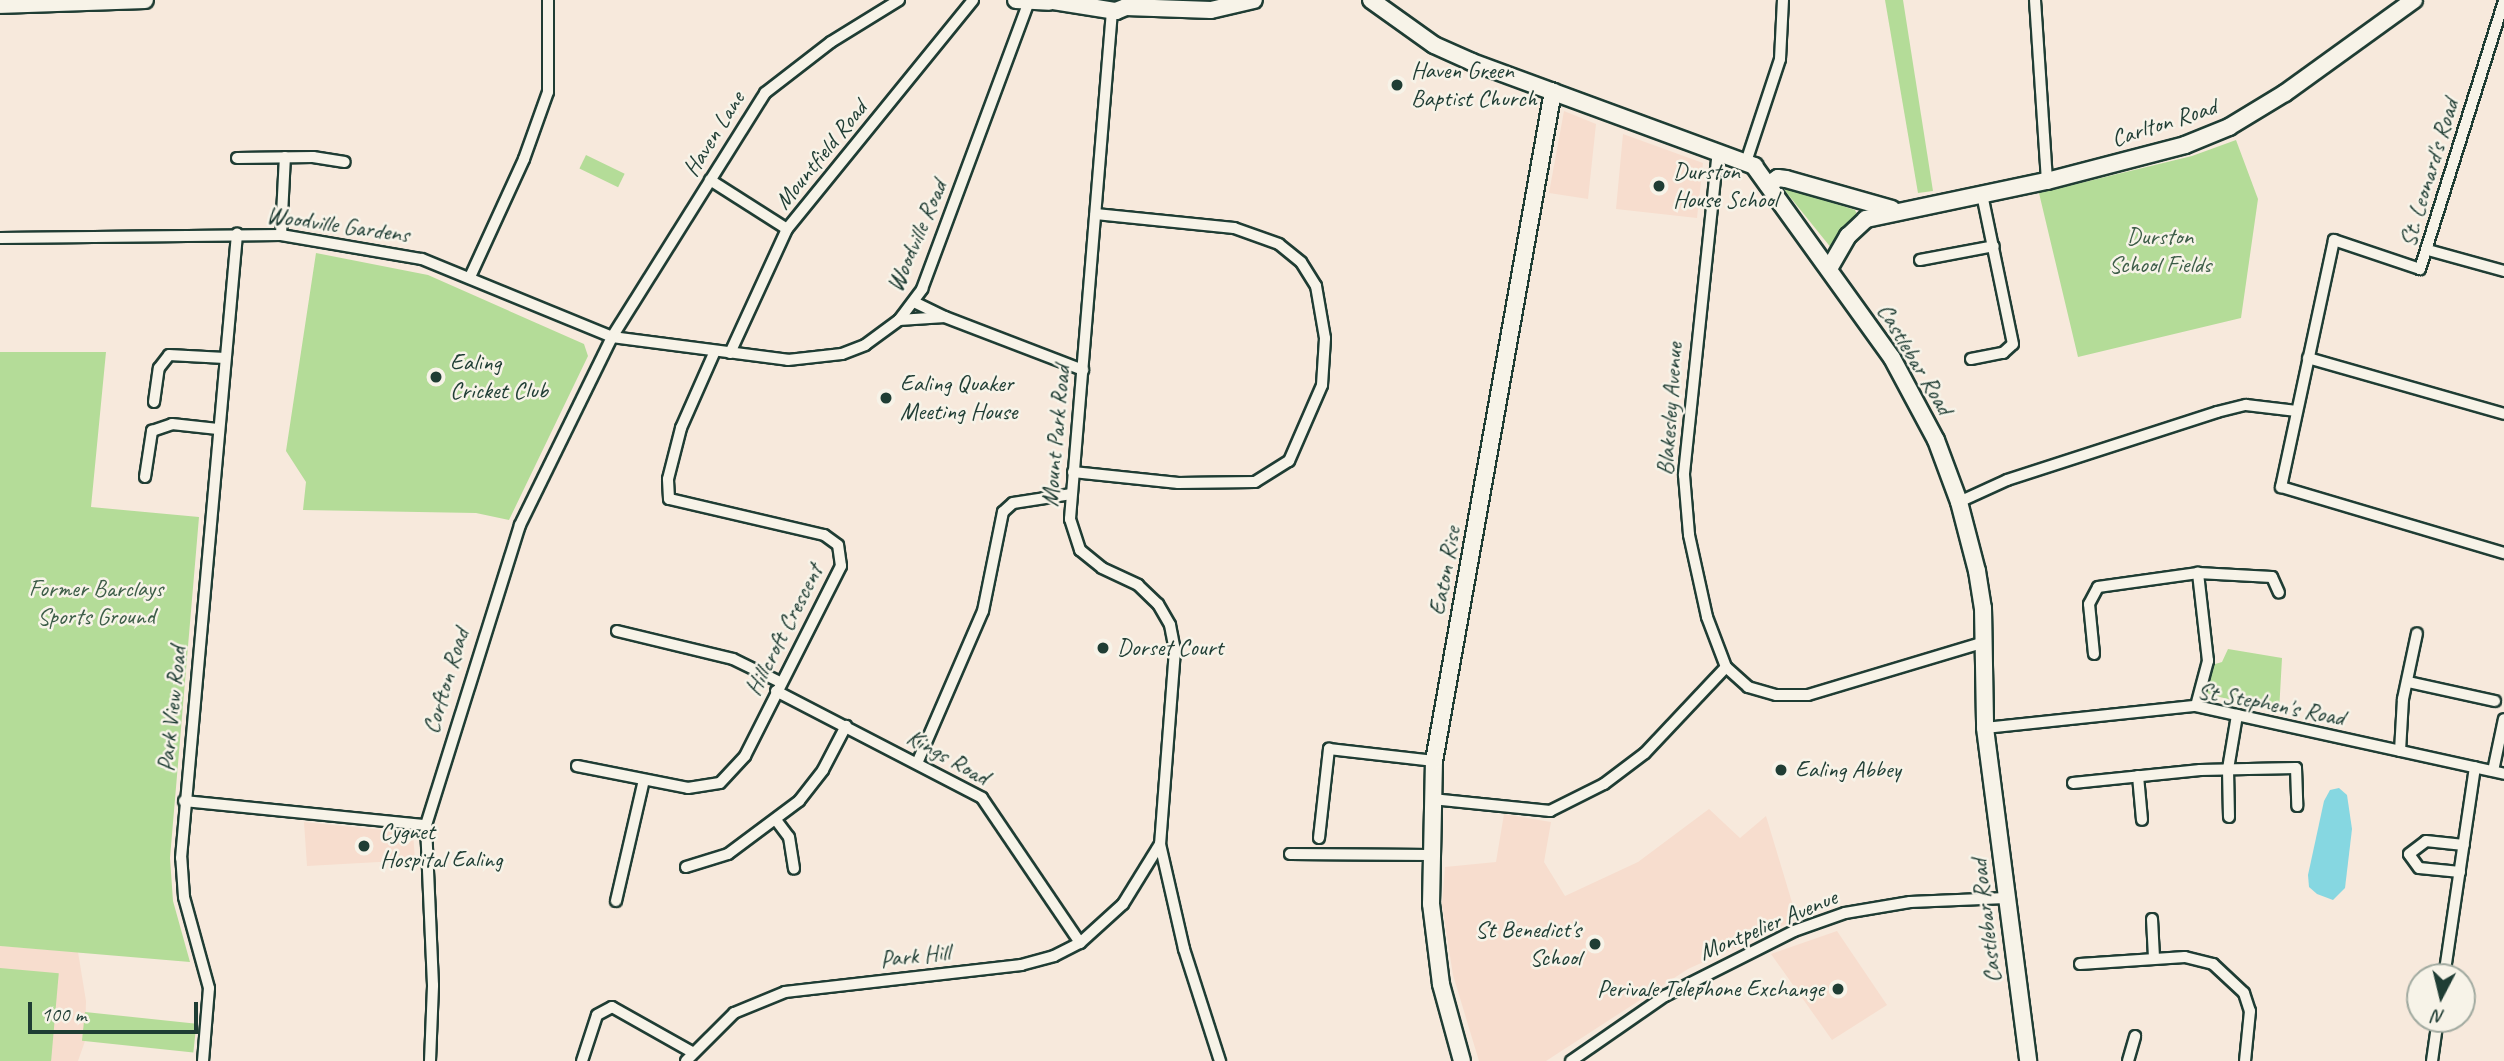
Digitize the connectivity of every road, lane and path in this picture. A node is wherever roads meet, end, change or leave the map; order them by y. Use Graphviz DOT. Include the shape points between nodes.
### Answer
graph roads {
  1 [pos="145,0"];
  2 [pos="548,0"];
  3 [pos="899,0"];
  4 [pos="973,0"];
  5 [pos="1254,0"];
  6 [pos="1371,0"];
  7 [pos="1783,0"];
  8 [pos="2035,0"];
  9 [pos="2414,0"];
  10 [pos="1022,1"];
  11 [pos="1048,1"];
  12 [pos="2504,1"];
  13 [pos="1086,4"];
  14 [pos="0,5"];
  15 [pos="1119,6"];
  16 [pos="1553,91"];
  17 [pos="1718,150"];
  18 [pos="285,157"];
  19 [pos="237,158"];
  20 [pos="345,162"];
  21 [pos="1746,162"];
  22 [pos="710,180"];
  23 [pos="2047,181"];
  24 [pos="1768,185"];
  25 [pos="1982,194"];
  26 [pos="1865,211"];
  27 [pos="1096,214"];
  28 [pos="787,229"];
  29 [pos="237,234"];
  30 [pos="281,235"];
  31 [pos="0,238"];
  32 [pos="1994,246"];
  33 [pos="2428,250"];
  34 [pos="1920,260"];
  35 [pos="1830,267"];
  36 [pos="2504,271"];
  37 [pos="470,277"];
  38 [pos="914,302"];
  39 [pos="946,317"];
  40 [pos="900,320"];
  41 [pos="611,337"];
  42 [pos="715,351"];
  43 [pos="730,353"];
  44 [pos="225,358"];
  45 [pos="2308,358"];
  46 [pos="1971,359"];
  47 [pos="1083,370"];
  48 [pos="154,402"];
  49 [pos="2297,411"];
  50 [pos="2504,414"];
  51 [pos="218,429"];
  52 [pos="1073,472"];
  53 [pos="145,477"];
  54 [pos="1071,494"];
  55 [pos="1959,502"];
  56 [pos="2504,553"];
  57 [pos="2198,573"];
  58 [pos="2279,593"];
  59 [pos="617,631"];
  60 [pos="2417,633"];
  61 [pos="1985,642"];
  62 [pos="2094,654"];
  63 [pos="1726,667"];
  64 [pos="2408,681"];
  65 [pos="778,686"];
  66 [pos="2495,701"];
  67 [pos="2196,706"];
  68 [pos="2237,715"];
  69 [pos="2504,719"];
  70 [pos="846,726"];
  71 [pos="1985,728"];
  72 [pos="2400,751"];
  73 [pos="918,761"];
  74 [pos="1434,761"];
  75 [pos="577,766"];
  76 [pos="2475,767"];
  77 [pos="2228,769"];
  78 [pos="2498,772"];
  79 [pos="2138,776"];
  80 [pos="644,780"];
  81 [pos="2073,783"];
  82 [pos="1432,799"];
  83 [pos="184,801"];
  84 [pos="2297,806"];
  85 [pos="2230,817"];
  86 [pos="776,820"];
  87 [pos="2142,820"];
  88 [pos="426,825"];
  89 [pos="1319,838"];
  90 [pos="1160,844"];
  91 [pos="2464,845"];
  92 [pos="1290,854"];
  93 [pos="1430,855"];
  94 [pos="686,867"];
  95 [pos="794,869"];
  96 [pos="2460,873"];
  97 [pos="1166,878"];
  98 [pos="1140,880"];
  99 [pos="2006,898"];
  100 [pos="617,901"];
  101 [pos="2152,919"];
  102 [pos="1080,943"];
  103 [pos="2154,958"];
  104 [pos="2446,963"];
  105 [pos="2080,964"];
  106 [pos="2436,1033"];
  107 [pos="2135,1036"];
  108 [pos="689,1057"];
  109 [pos="203,1061"];
  110 [pos="430,1061"];
  111 [pos="582,1061"];
  112 [pos="1220,1061"];
  113 [pos="1462,1061"];
  114 [pos="1571,1061"];
  115 [pos="2028,1061"];
  116 [pos="2128,1061"];
  117 [pos="2245,1061"];
  118 [pos="2432,1061"];
  1 -- 14 [label="street"];
  2 -- 37 [label="street" via="548,92 524,159"];
  3 -- 22 [label="street, Haven Lane" via="778,79"];
  4 -- 28 [label="street, Mountfield Road"];
  5 -- 15 [label="street" via="1212,10"];
  6 -- 16 [label="street, Castlebar Road" via="1434,44"];
  7 -- 21 [label="street" via="1780,59"];
  8 -- 23 [label="street"];
  9 -- 23 [label="street, Carlton Road" via="2285,93 2229,127 2185,145"];
  10 -- 11 [label="street"];
  10 -- 38 [label="street, Woodville Road"];
  11 -- 13 [label="street"];
  12 -- 33 [label="street, St. Leonard's Road"];
  13 -- 15 [label="street"];
  15 -- 27 [label="street, Mount Park Road"];
  16 -- 17 [label="street, Castlebar Road"];
  16 -- 74 [label="street, Eaton Rise"];
  17 -- 21 [label="street, Castlebar Road"];
  17 -- 63 [label="street, Blakesley Avenue" via="1684,475 1689,535"];
  18 -- 19 [label="street"];
  18 -- 20 [label="street"];
  18 -- 30 [label="street"];
  21 -- 24 [label="street, Castlebar Road"];
  22 -- 28 [label="street"];
  22 -- 41 [label="street, Haven Lane"];
  23 -- 25 [label="street, Carlton Road"];
  24 -- 26 [label="street, Carlton Road" via="1786,179"];
  24 -- 35 [label="street, Castlebar Road"];
  25 -- 26 [label="street, Carlton Road"];
  25 -- 32 [label="street"];
  26 -- 35 [label="street"];
  27 -- 47 [label="street, Mount Park Road"];
  27 -- 52 [label="street" via="1234,228 1279,244 1301,262 1316,286 1325,338 1322,385 1289,461 1255,482 1178,483"];
  28 -- 43 [label="street, Mountfield Road"];
  29 -- 30 [label="street, Woodville Gardens"];
  29 -- 31 [label="street, Woodville Gardens"];
  29 -- 44 [label="street, Park View Road"];
  30 -- 37 [label="street, Woodville Gardens" via="422,259"];
  32 -- 34 [label="street"];
  32 -- 46 [label="street" via="2012,344 2003,353"];
  33 -- 36 [label="street"];
  33 -- 45 [label="street, St. Leonard's Road" via="2415,270 2334,240"];
  35 -- 55 [label="street, Castlebar Road" via="1913,393"];
  37 -- 41 [label="street, Woodville Gardens"];
  38 -- 39 [label="street"];
  38 -- 40 [label="street, Woodville Road"];
  39 -- 40 [label="street"];
  39 -- 47 [label="street"];
  40 -- 43 [label="street, Woodville Road" via="865,345 842,354 788,360"];
  41 -- 42 [label="street, Woodville Road"];
  41 -- 88 [label="street, Corfton Road" via="520,524"];
  42 -- 43 [label="street, Woodville Road"];
  42 -- 65 [label="street, Hillcroft Crescent" via="681,428 668,479 668,499 824,535 838,545 841,556 834,580"];
  44 -- 48 [label="street" via="169,355 159,368"];
  44 -- 51 [label="street, Park View Road"];
  45 -- 49 [label="street"];
  45 -- 50 [label="street"];
  47 -- 52 [label="street, Mount Park Road"];
  49 -- 55 [label="street" via="2246,405 2044,468"];
  49 -- 56 [label="street" via="2281,487"];
  51 -- 53 [label="street" via="172,424 152,430"];
  51 -- 83 [label="street, Park View Road"];
  52 -- 54 [label="street, Mount Park Road"];
  54 -- 73 [label="street" via="1013,503 1003,512 983,611"];
  54 -- 90 [label="street, Mount Park Road" via="1070,519 1080,550 1102,568 1138,586 1158,604 1170,625 1175,649"];
  55 -- 61 [label="street, Castlebar Road" via="1978,571"];
  57 -- 58 [label="street" via="2272,577"];
  57 -- 62 [label="street" via="2098,587 2089,604"];
  57 -- 67 [label="street" via="2208,661"];
  59 -- 65 [label="street, Kings Road" via="733,659"];
  60 -- 64 [label="street"];
  61 -- 63 [label="street" via="1808,695 1776,695 1748,687"];
  61 -- 71 [label="street, Castlebar Road"];
  63 -- 82 [label="street" via="1645,753 1604,785 1550,811"];
  64 -- 66 [label="street"];
  64 -- 72 [label="street"];
  65 -- 70 [label="street, Kings Road"];
  65 -- 80 [label="street, Hillcroft Crescent" via="745,756 720,783 688,788"];
  67 -- 68 [label="street, St Stephen's Road"];
  67 -- 71 [label="street, St Stephen's Road"];
  68 -- 72 [label="street, St Stephen's Road"];
  68 -- 77 [label="street"];
  69 -- 78 [label="street"];
  70 -- 73 [label="street, Kings Road"];
  70 -- 86 [label="street" via="811,789"];
  71 -- 99 [label="street, Castlebar Road"];
  72 -- 76 [label="street, St Stephen's Road"];
  73 -- 102 [label="street, Kings Road" via="982,798 993,810"];
  74 -- 82 [label="street, Eaton Rise"];
  74 -- 89 [label="street" via="1329,749"];
  75 -- 80 [label="street, Hillcroft Crescent"];
  76 -- 78 [label="street, St Stephen's Road"];
  76 -- 91 [label="street"];
  77 -- 79 [label="street"];
  77 -- 84 [label="street" via="2296,768"];
  77 -- 85 [label="street"];
  79 -- 81 [label="street"];
  79 -- 87 [label="street"];
  80 -- 100 [label="street"];
  82 -- 93 [label="street, Eaton Rise"];
  83 -- 88 [label="street"];
  83 -- 109 [label="street, Park View Road" via="184,897 209,988"];
  86 -- 94 [label="street" via="728,853"];
  86 -- 95 [label="street" via="789,837"];
  88 -- 110 [label="street, Corfton Road" via="433,985"];
  90 -- 97 [label="street, Mount Park Road"];
  90 -- 98 [label="street, Park Hill"];
  91 -- 96 [label="street"];
  91 -- 96 [label="street" via="2426,841 2409,854 2419,868"];
  92 -- 93 [label="street"];
  93 -- 113 [label="street, Eaton Rise" via="1441,984"];
  96 -- 104 [label="street"];
  97 -- 98 [label="street"];
  97 -- 112 [label="street, Mount Park Road"];
  98 -- 102 [label="street, Park Hill" via="1124,904"];
  99 -- 114 [label="street, Montpelier Avenue" via="1910,902 1845,913 1794,931 1665,996"];
  99 -- 115 [label="street, Castlebar Road"];
  101 -- 103 [label="street"];
  102 -- 108 [label="street, Park Hill" via="1021,965 785,992 734,1013"];
  103 -- 105 [label="street"];
  103 -- 117 [label="street" via="2185,957 2213,964 2244,993 2250,1010"];
  106 -- 118 [label="street"];
  107 -- 116 [label="street"];
  108 -- 111 [label="street" via="612,1007 597,1015"];
}
